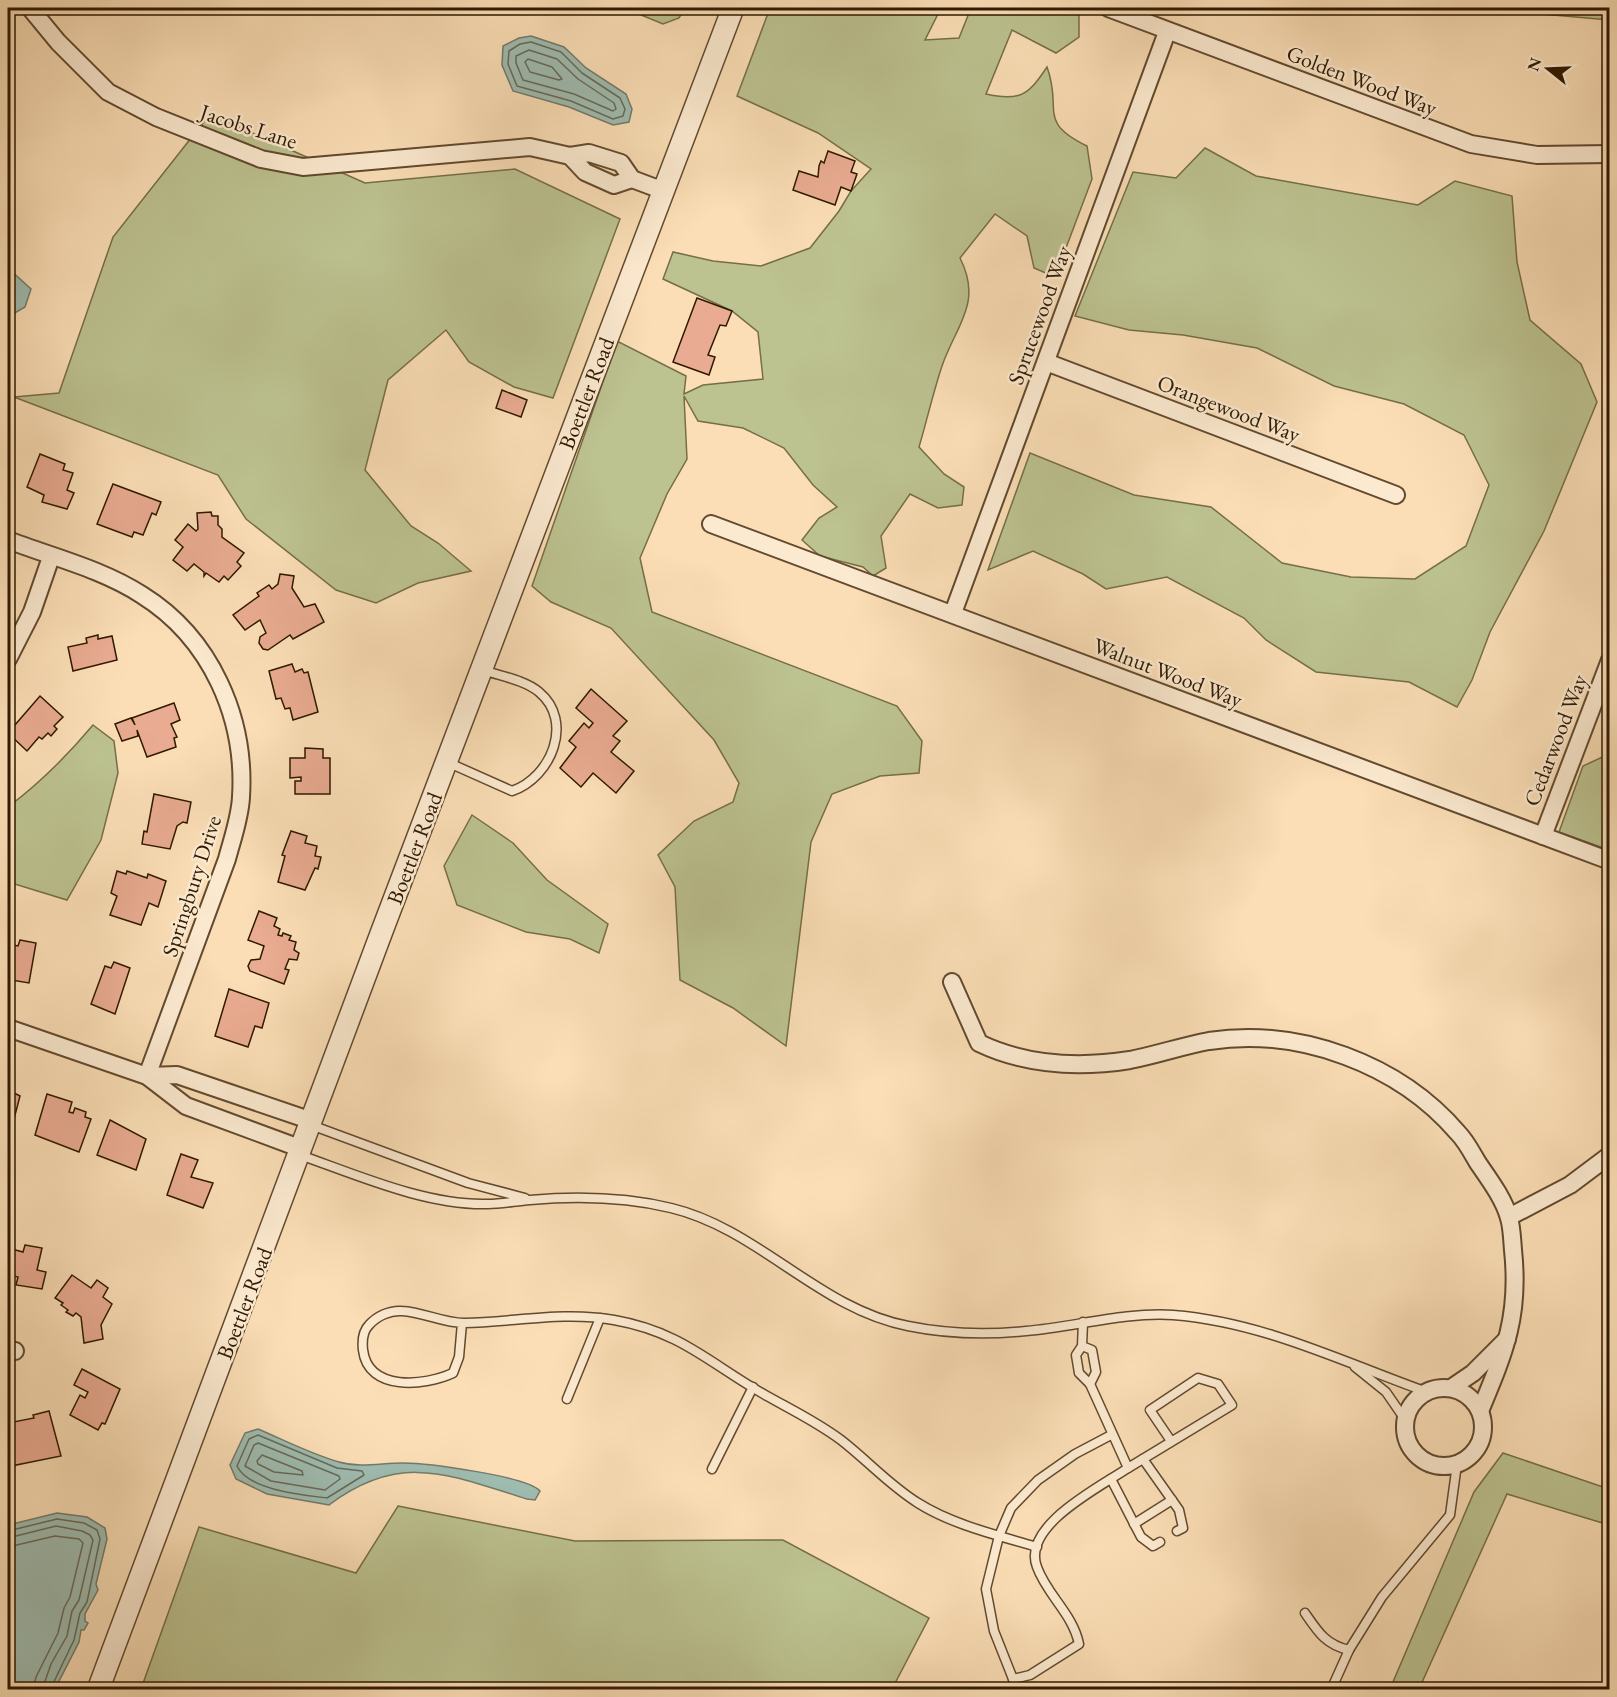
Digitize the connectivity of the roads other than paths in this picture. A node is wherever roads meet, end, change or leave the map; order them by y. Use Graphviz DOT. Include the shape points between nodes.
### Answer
graph roads {
  1 [pos="30,8"];
  2 [pos="733,8"];
  3 [pos="1107,8"];
  4 [pos="1167,32"];
  5 [pos="1610,154"];
  6 [pos="664,191"];
  7 [pos="1046,362"];
  8 [pos="1396,495"];
  9 [pos="711,524"];
  10 [pos="8,540"];
  11 [pos="51,557"];
  12 [pos="953,613"];
  13 [pos="8,659"];
  14 [pos="1610,660"];
  15 [pos="481,669"];
  16 [pos="446,762"];
  17 [pos="1543,836"];
  18 [pos="1610,861"];
  19 [pos="952,982"];
  20 [pos="8,1028"];
  21 [pos="147,1076"];
  22 [pos="312,1123"];
  23 [pos="301,1152"];
  24 [pos="1610,1155"];
  25 [pos="531,1200"];
  26 [pos="1509,1217"];
  27 [pos="600,1318"];
  28 [pos="1083,1322"];
  29 [pos="462,1323"];
  30 [pos="1510,1337"];
  31 [pos="1082,1346"];
  32 [pos="1348,1361"];
  33 [pos="1090,1384"];
  34 [pos="753,1387"];
  35 [pos="1451,1388"];
  36 [pos="1427,1392"];
  37 [pos="567,1398"];
  38 [pos="1480,1411"];
  39 [pos="1406,1421"];
  40 [pos="1111,1436"];
  41 [pos="1171,1441"];
  42 [pos="1143,1459"];
  43 [pos="1457,1464"];
  44 [pos="1128,1468"];
  45 [pos="712,1469"];
  46 [pos="1111,1479"];
  47 [pos="1172,1500"];
  48 [pos="1134,1524"];
  49 [pos="1177,1531"];
  50 [pos="999,1536"];
  51 [pos="1160,1542"];
  52 [pos="1037,1546"];
  53 [pos="1305,1613"];
  54 [pos="1349,1650"];
  55 [pos="1013,1679"];
  56 [pos="98,1689"];
  57 [pos="1018,1689"];
  58 [pos="1330,1689"];
  1 -- 6 [label="street, Jacobs Lane" via="108,92 156,117 261,159 303,167 530,147 570,156 585,172 614,185 632,179"];
  2 -- 6 [label="street, Boettler Road"];
  3 -- 4 [label="street, Golden Wood Way"];
  4 -- 5 [label="street, Golden Wood Way" via="1471,144 1537,155"];
  4 -- 7 [label="street, Sprucewood Way"];
  6 -- 15 [label="street, Boettler Road"];
  7 -- 8 [label="street, Orangewood Way"];
  7 -- 12 [label="street, Sprucewood Way"];
  9 -- 12 [label="street, Walnut Wood Way"];
  10 -- 11 [label="street, Springbury Drive"];
  11 -- 13 [label="street" via="32,612"];
  11 -- 21 [label="street, Springbury Drive" via="143,595 174,621 203,652 218,676 239,751 242,798 227,859"];
  12 -- 17 [label="street, Walnut Wood Way"];
  14 -- 17 [label="street, Cedarwood Way"];
  15 -- 16 [label="street, Boettler Road"];
  15 -- 16 [label="lane" via="537,690 554,706 558,724 554,747 525,787 512,791"];
  16 -- 22 [label="street, Boettler Road"];
  17 -- 18 [label="street, Walnut Wood Way"];
  19 -- 26 [label="street" via="979,1043 1002,1054 1089,1065 1210,1041 1256,1038 1294,1042 1374,1068 1419,1097 1459,1133"];
  20 -- 21 [label="street"];
  21 -- 22 [label="street" via="177,1075"];
  21 -- 23 [label="street" via="186,1106"];
  22 -- 23 [label="street, Boettler Road"];
  22 -- 25 [label="lane" via="468,1183"];
  23 -- 25 [label="lane" via="419,1194 487,1205"];
  23 -- 56 [label="street, Boettler Road"];
  24 -- 26 [label="street" via="1570,1185"];
  25 -- 28 [label="lane" via="621,1200 673,1208 754,1245 852,1308 905,1326 962,1334 1027,1331"];
  26 -- 30 [label="street" via="1516,1277"];
  27 -- 29 [label="lane" via="572,1315"];
  27 -- 34 [label="lane" via="666,1333"];
  27 -- 37 [label="lane"];
  28 -- 31 [label="lane"];
  28 -- 32 [label="lane" via="1171,1315 1224,1322 1277,1335"];
  29 -- 29 [label="lane" via="401,1311 383,1314 368,1325 362,1340 364,1357 373,1373 390,1381 437,1381 453,1373 459,1357"];
  30 -- 35 [label="street" via="1473,1373"];
  30 -- 38 [label="street"];
  31 -- 33 [label="lane" via="1077,1355 1080,1373"];
  31 -- 33 [label="lane" via="1092,1350 1096,1372"];
  32 -- 36 [label="lane"];
  32 -- 39 [label="lane" via="1386,1392"];
  33 -- 40 [label="lane"];
  34 -- 45 [label="lane"];
  34 -- 50 [label="lane" via="821,1425 919,1504"];
  35 -- 36 [label="street"];
  35 -- 38 [label="street" via="1473,1400"];
  36 -- 39 [label="street" via="1417,1399"];
  38 -- 43 [label="street" via="1482,1436 1477,1448"];
  39 -- 43 [label="street" via="1411,1447 1420,1457 1431,1463"];
  40 -- 44 [label="lane"];
  40 -- 50 [label="lane" via="1075,1454 1038,1480 1011,1508"];
  41 -- 41 [label="lane" via="1232,1405 1218,1384 1198,1377 1150,1410"];
  41 -- 42 [label="lane"];
  42 -- 44 [label="lane"];
  42 -- 47 [label="lane"];
  43 -- 54 [label="lane" via="1450,1515 1382,1597"];
  44 -- 46 [label="lane"];
  46 -- 48 [label="lane"];
  46 -- 52 [label="lane" via="1046,1527"];
  47 -- 48 [label="lane"];
  47 -- 49 [label="lane" via="1183,1528"];
  48 -- 51 [label="lane" via="1153,1546"];
  50 -- 52 [label="lane"];
  50 -- 55 [label="lane" via="986,1589 994,1631"];
  52 -- 55 [label="lane" via="1036,1566 1076,1629 1079,1644 1030,1675"];
  53 -- 54 [label="lane" via="1323,1638 1334,1647"];
  54 -- 58 [label="lane"];
  55 -- 57 [label="lane"];
}
